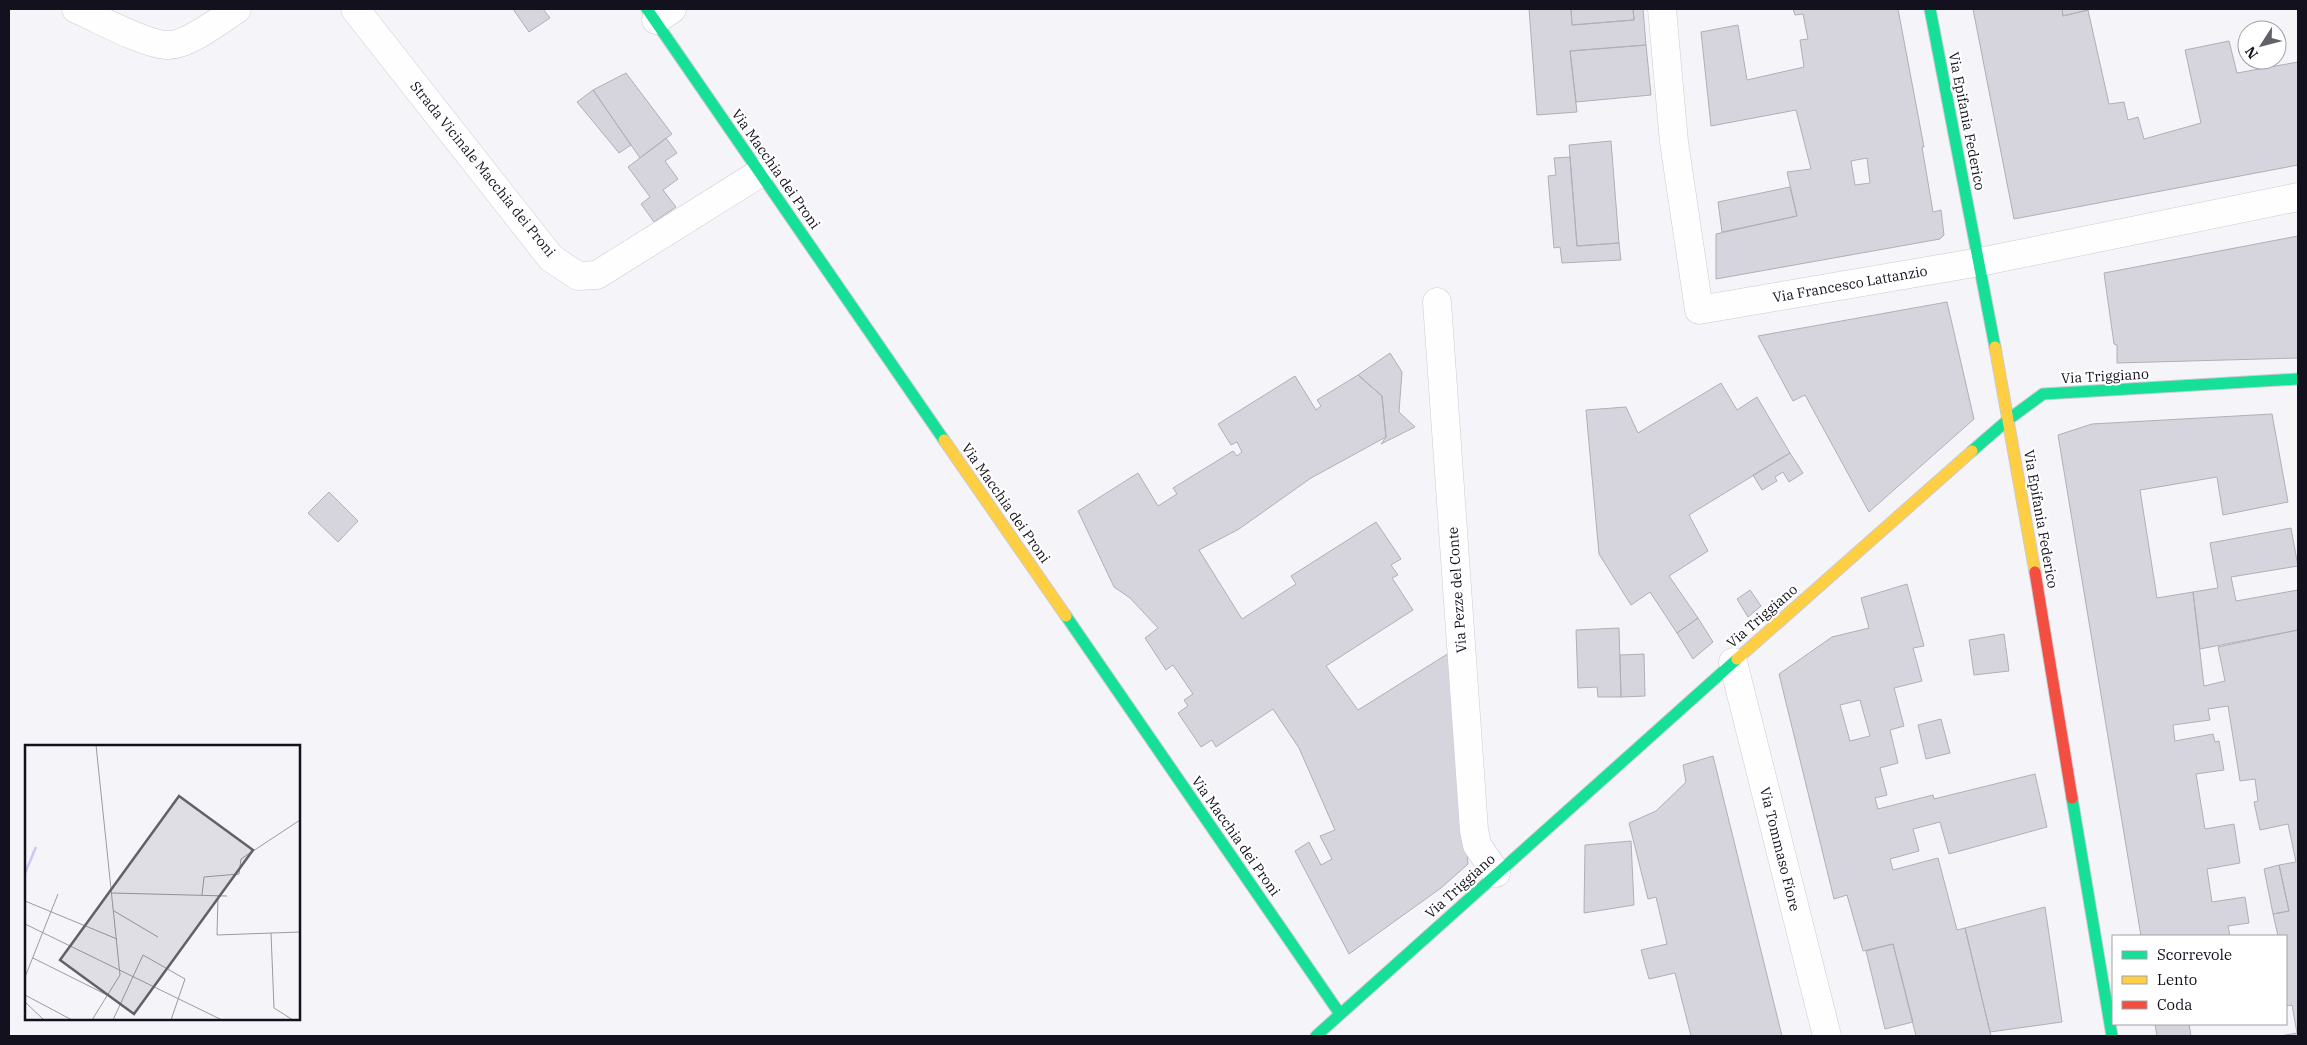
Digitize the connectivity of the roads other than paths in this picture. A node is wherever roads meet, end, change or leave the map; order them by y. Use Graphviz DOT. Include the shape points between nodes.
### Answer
graph roads {
  1 [pos="76,9"];
  2 [pos="237,9"];
  3 [pos="355,9"];
  4 [pos="1662,9"];
  5 [pos="1930,9"];
  6 [pos="658,13"];
  7 [pos="760,173"];
  8 [pos="2298,197"];
  9 [pos="1980,262"];
  10 [pos="1437,302"];
  11 [pos="2298,379"];
  12 [pos="2008,419"];
  13 [pos="1733,662"];
  14 [pos="1496,873"];
  15 [pos="1340,1014"];
  16 [pos="1316,1036"];
  17 [pos="1827,1036"];
  18 [pos="2112,1036"];
  1 -- 2 [label="street" via="166,46 187,40"];
  3 -- 7 [label="street, Strada Vicinale Macchia dei Proni" via="551,258 578,276 597,274"];
  4 -- 9 [label="street, Via Francesco Lattanzio" via="1674,142 1699,310"];
  5 -- 9 [label="street, Via Epifania Federico"];
  6 -- 7 [label="street, Via Macchia dei Proni"];
  7 -- 15 [label="street, Via Macchia dei Proni"];
  8 -- 9 [label="street, Via Francesco Lattanzio"];
  9 -- 12 [label="street, Via Epifania Federico"];
  10 -- 14 [label="street, Via Pezze del Conte" via="1474,830 1477,845"];
  11 -- 12 [label="street, Via Triggiano" via="2043,394"];
  12 -- 13 [label="street, Via Triggiano"];
  12 -- 18 [label="street, Via Epifania Federico"];
  13 -- 14 [label="street, Via Triggiano"];
  13 -- 17 [label="street, Via Tommaso Fiore"];
  14 -- 15 [label="street, Via Triggiano"];
  15 -- 16 [label="street, Via Triggiano"];
}
